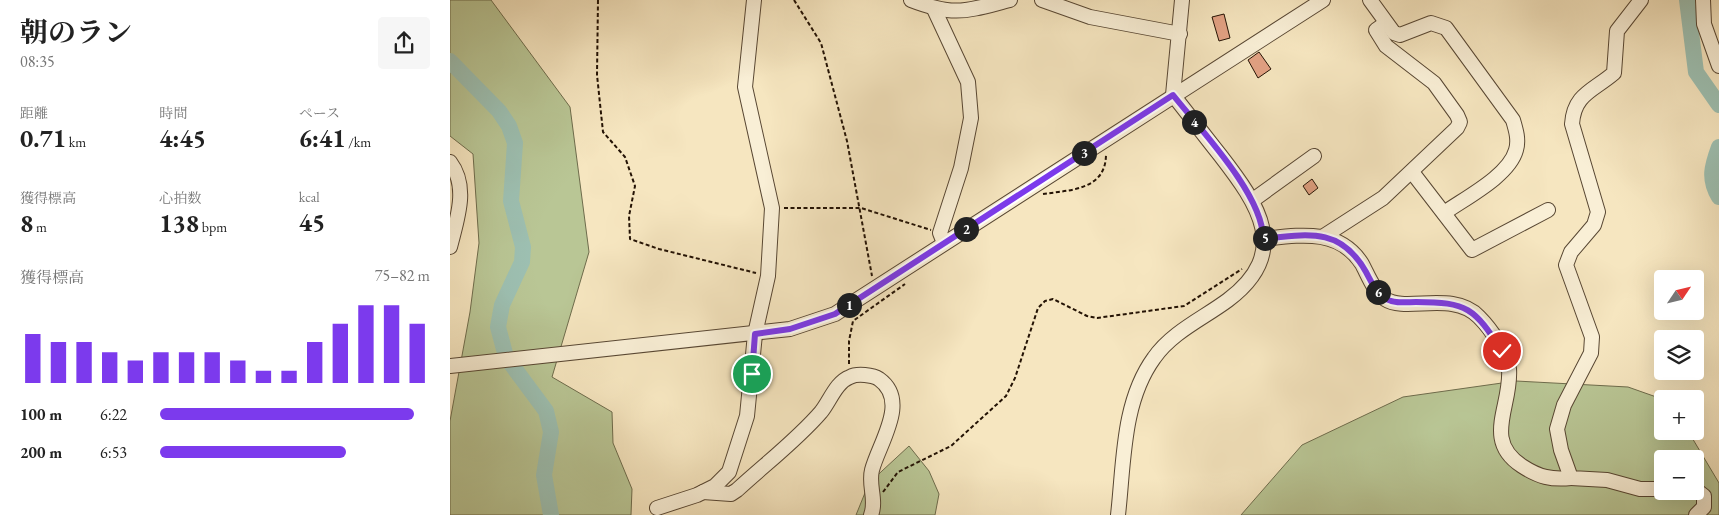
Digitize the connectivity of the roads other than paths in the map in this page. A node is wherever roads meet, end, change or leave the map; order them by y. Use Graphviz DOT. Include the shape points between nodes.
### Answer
graph roads {
  1 [pos="754,0"];
  2 [pos="911,0"];
  3 [pos="1010,0"];
  4 [pos="1042,0"];
  5 [pos="1182,0"];
  6 [pos="1323,0"];
  7 [pos="1370,0"];
  8 [pos="1641,0"];
  9 [pos="1702,0"];
  10 [pos="934,9"];
  11 [pos="1386,23"];
  12 [pos="1180,34"];
  13 [pos="1719,66"];
  14 [pos="1173,95"];
  15 [pos="1314,156"];
  16 [pos="450,162"];
  17 [pos="1412,172"];
  18 [pos="1253,200"];
  19 [pos="1548,210"];
  20 [pos="1444,213"];
  21 [pos="1324,236"];
  22 [pos="942,238"];
  23 [pos="1263,239"];
  24 [pos="450,246"];
  25 [pos="755,334"];
  26 [pos="452,366"];
  27 [pos="1572,478"];
  28 [pos="1654,489"];
  29 [pos="703,492"];
  30 [pos="1704,500"];
  31 [pos="657,508"];
  32 [pos="873,510"];
  33 [pos="1118,515"];
  34 [pos="1696,515"];
  1 -- 25 [label="street" via="744,87 772,208 768,276"];
  2 -- 10 [label="street"];
  3 -- 10 [label="street" via="961,12"];
  4 -- 12 [label="street" via="1090,17"];
  5 -- 12 [label="street"];
  6 -- 14 [label="street"];
  7 -- 11 [label="street"];
  8 -- 27 [label="street" via="1617,31 1614,73 1579,99 1573,108 1572,124 1598,212 1594,225 1571,252 1566,265 1592,337 1592,353 1564,404 1557,429"];
  9 -- 13 [label="street" via="1704,24"];
  10 -- 22 [label="street" via="968,82 972,118"];
  11 -- 17 [label="street" via="1376,30 1386,46 1434,83 1460,122"];
  11 -- 20 [label="street" via="1400,35 1432,23 1446,28 1513,120 1518,136 1509,166"];
  12 -- 14 [label="street"];
  14 -- 18 [label="street"];
  14 -- 22 [label="street"];
  15 -- 18 [label="street"];
  16 -- 24 [label="street" via="460,186 460,210"];
  17 -- 20 [label="street"];
  17 -- 21 [label="street" via="1383,198"];
  18 -- 23 [label="street" via="1259,213"];
  19 -- 20 [label="street" via="1472,250"];
  21 -- 23 [label="street" via="1300,234"];
  21 -- 27 [label="street" via="1349,248 1385,299 1442,302 1466,308 1478,316 1502,351 1509,369 1501,437 1505,452 1536,475 1553,480"];
  22 -- 25 [label="street" via="835,314 790,329"];
  23 -- 33 [label="street" via="1260,262 1244,288 1166,344 1144,374 1127,431"];
  25 -- 26 [label="street"];
  25 -- 29 [label="street" via="747,416 738,449 729,472 715,486"];
  27 -- 28 [label="street" via="1607,480 1640,489"];
  29 -- 31 [label="street"];
  29 -- 32 [label="street" via="731,494 821,412 841,383 850,376 876,377 886,384 893,396 894,408 871,472"];
  30 -- 34 [label="street" via="1704,506"];
}
